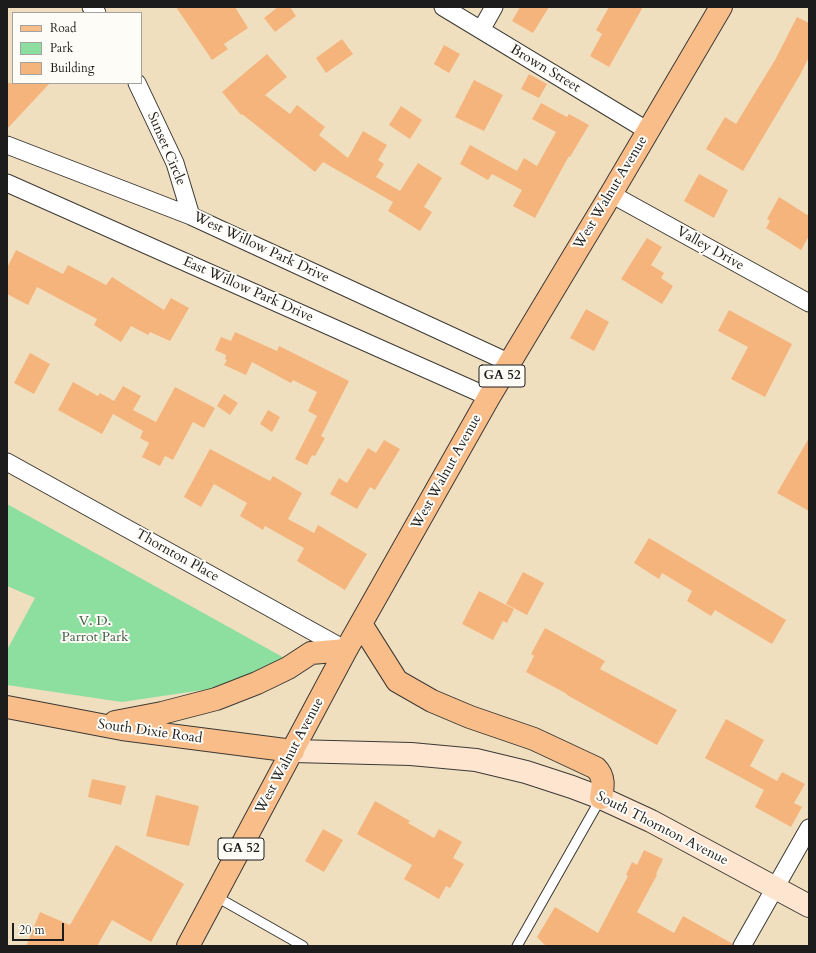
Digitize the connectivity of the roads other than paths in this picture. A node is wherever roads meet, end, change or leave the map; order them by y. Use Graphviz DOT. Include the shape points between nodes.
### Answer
graph roads {
  1 [pos="443,7"];
  2 [pos="494,7"];
  3 [pos="721,7"];
  4 [pos="481,30"];
  5 [pos="136,84"];
  6 [pos="648,131"];
  7 [pos="7,145"];
  8 [pos="7,183"];
  9 [pos="611,194"];
  10 [pos="191,216"];
  11 [pos="809,304"];
  12 [pos="510,363"];
  13 [pos="490,396"];
  14 [pos="7,462"];
  15 [pos="361,624"];
  16 [pos="346,650"];
  17 [pos="7,707"];
  18 [pos="101,725"];
  19 [pos="293,751"];
  20 [pos="601,798"];
  21 [pos="809,828"];
  22 [pos="774,887"];
  23 [pos="215,896"];
  24 [pos="809,906"];
  25 [pos="188,946"];
  26 [pos="303,946"];
  27 [pos="517,946"];
  28 [pos="742,946"];
  1 -- 4 [label="street, Brown Street"];
  2 -- 4 [label="street"];
  3 -- 6 [label="main road, West Walnut Avenue / GA 52"];
  4 -- 6 [label="street, Brown Street"];
  5 -- 10 [label="street, Sunset Circle" via="175,163"];
  6 -- 9 [label="main road, West Walnut Avenue / GA 52"];
  7 -- 10 [label="street, West Willow Park Drive"];
  8 -- 13 [label="street, East Willow Park Drive"];
  9 -- 11 [label="street, Valley Drive"];
  9 -- 12 [label="main road, West Walnut Avenue / GA 52"];
  10 -- 12 [label="street, West Willow Park Drive"];
  12 -- 13 [label="main road, West Walnut Avenue / GA 52"];
  13 -- 15 [label="main road, West Walnut Avenue / GA 52"];
  14 -- 16 [label="street, Thornton Place"];
  15 -- 16 [label="main road, West Walnut Avenue / GA 52"];
  15 -- 20 [label="main road" via="397,681 432,701 534,739 596,768 603,784"];
  16 -- 18 [label="main road" via="311,653 258,683 216,699"];
  16 -- 19 [label="main road, West Walnut Avenue / GA 52"];
  17 -- 18 [label="main road, South Dixie Road"];
  18 -- 19 [label="main road, South Dixie Road"];
  19 -- 20 [label="main road, South Thornton Avenue" via="411,754 476,760 526,772"];
  19 -- 23 [label="main road, West Walnut Avenue / GA 52"];
  20 -- 22 [label="main road, South Thornton Avenue" via="651,821"];
  20 -- 27 [label="lane"];
  21 -- 22 [label="street"];
  22 -- 24 [label="main road, South Thornton Avenue"];
  22 -- 28 [label="street"];
  23 -- 25 [label="main road, West Walnut Avenue / GA 52"];
  23 -- 26 [label="lane"];
}
